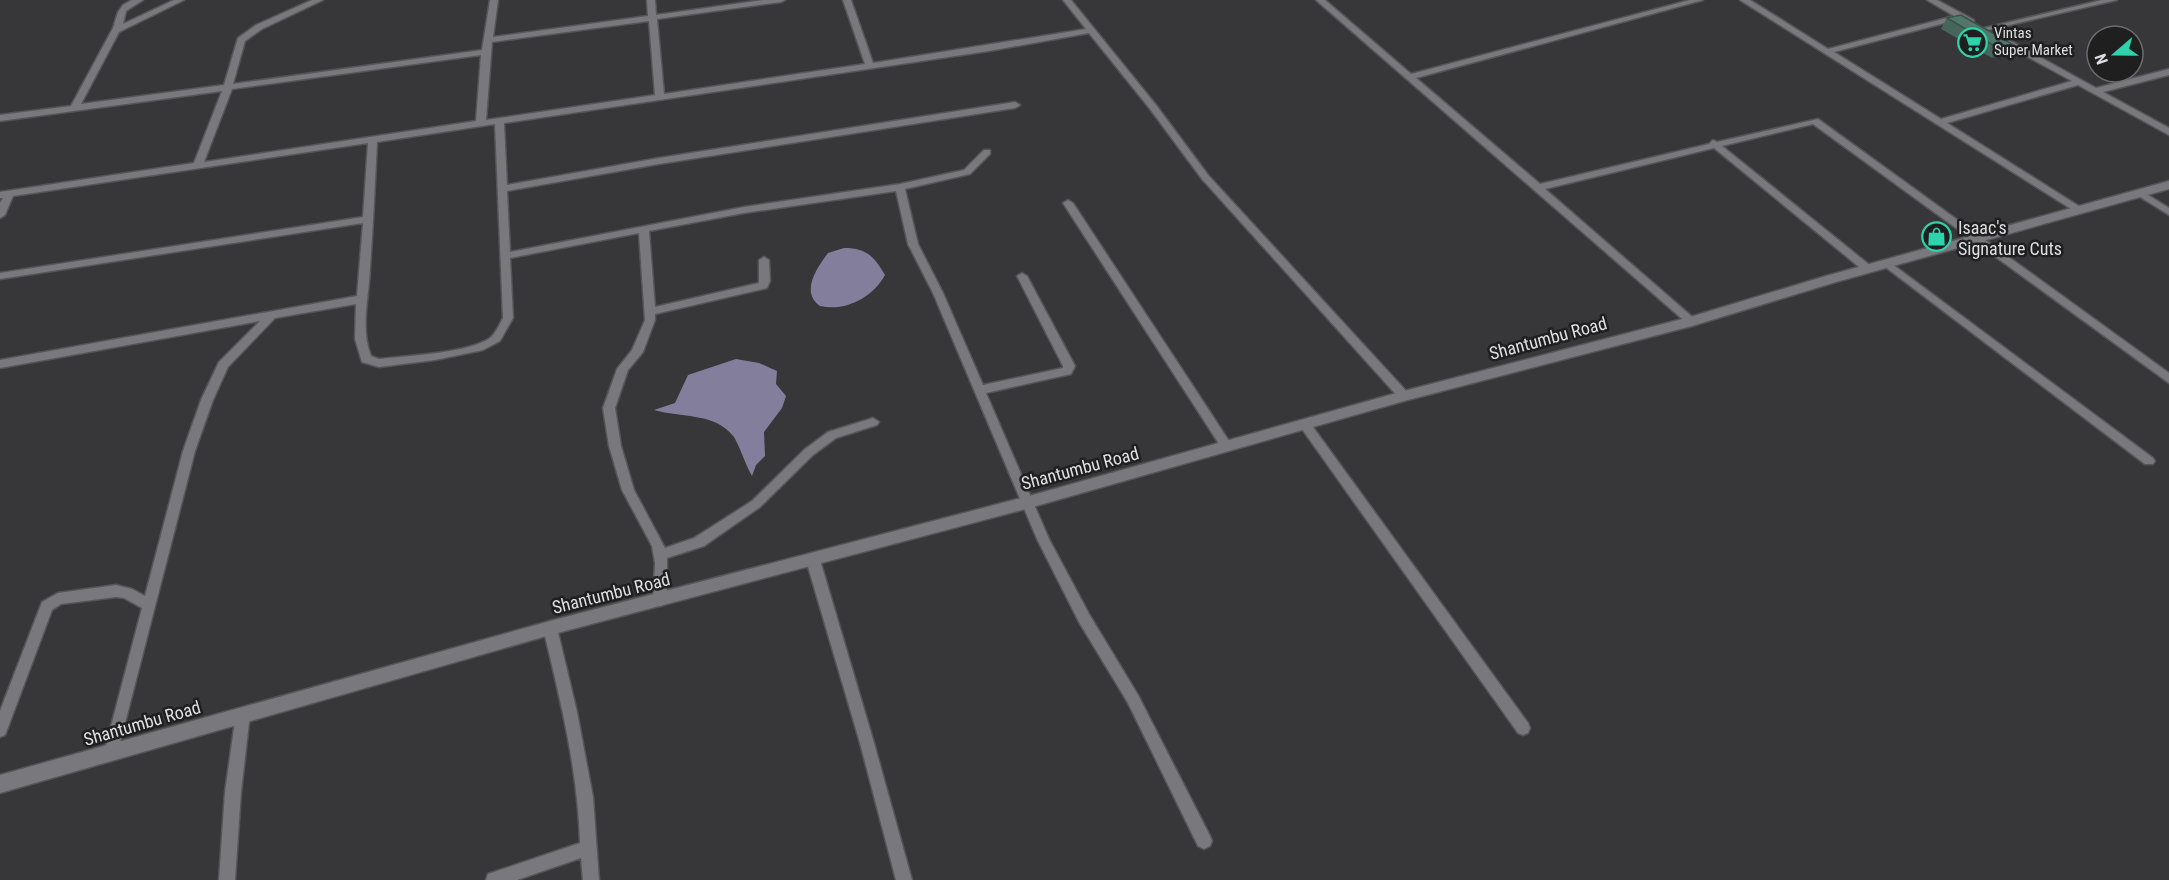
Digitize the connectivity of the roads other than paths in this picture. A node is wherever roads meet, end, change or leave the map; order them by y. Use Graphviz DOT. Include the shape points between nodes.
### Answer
graph roads {
  1 [pos="139,0"];
  2 [pos="180,0"];
  3 [pos="320,0"];
  4 [pos="494,0"];
  5 [pos="651,0"];
  6 [pos="781,0"];
  7 [pos="847,0"];
  8 [pos="1067,0"];
  9 [pos="1320,0"];
  10 [pos="1699,0"];
  11 [pos="1744,0"];
  12 [pos="1931,0"];
  13 [pos="2065,0"];
  14 [pos="2113,0"];
  15 [pos="2080,8"];
  16 [pos="1961,16"];
  17 [pos="654,18"];
  18 [pos="1984,29"];
  19 [pos="1092,30"];
  20 [pos="115,31"];
  21 [pos="488,40"];
  22 [pos="1829,51"];
  23 [pos="487,52"];
  24 [pos="869,64"];
  25 [pos="2169,72"];
  26 [pos="1411,77"];
  27 [pos="2079,82"];
  28 [pos="228,87"];
  29 [pos="2095,91"];
  30 [pos="660,96"];
  31 [pos="1016,105"];
  32 [pos="75,107"];
  33 [pos="0,118"];
  34 [pos="499,120"];
  35 [pos="481,122"];
  36 [pos="1941,122"];
  37 [pos="2169,132"];
  38 [pos="373,139"];
  39 [pos="1713,143"];
  40 [pos="987,152"];
  41 [pos="198,165"];
  42 [pos="2169,185"];
  43 [pos="900,187"];
  44 [pos="1536,188"];
  45 [pos="502,189"];
  46 [pos="4,194"];
  47 [pos="2140,194"];
  48 [pos="1068,203"];
  49 [pos="2080,210"];
  50 [pos="2169,212"];
  51 [pos="0,215"];
  52 [pos="368,219"];
  53 [pos="644,230"];
  54 [pos="1977,238"];
  55 [pos="506,256"];
  56 [pos="764,261"];
  57 [pos="1888,264"];
  58 [pos="1868,269"];
  59 [pos="0,276"];
  60 [pos="1022,276"];
  61 [pos="362,300"];
  62 [pos="651,311"];
  63 [pos="271,316"];
  64 [pos="1692,321"];
  65 [pos="0,364"];
  66 [pos="2169,379"];
  67 [pos="980,390"];
  68 [pos="1404,396"];
  69 [pos="873,422"];
  70 [pos="1306,426"];
  71 [pos="1227,447"];
  72 [pos="2149,461"];
  73 [pos="1029,502"];
  74 [pos="660,555"];
  75 [pos="813,560"];
  76 [pos="660,600"];
  77 [pos="148,605"];
  78 [pos="550,628"];
  79 [pos="243,714"];
  80 [pos="1523,728"];
  81 [pos="0,730"];
  82 [pos="111,753"];
  83 [pos="0,784"];
  84 [pos="1204,841"];
  85 [pos="587,848"];
  86 [pos="227,880"];
  87 [pos="494,880"];
  88 [pos="591,880"];
  89 [pos="904,880"];
  1 -- 20 [label="street" via="125,8"];
  2 -- 20 [label="street"];
  3 -- 28 [label="street" via="248,33 241,40"];
  4 -- 21 [label="street"];
  5 -- 17 [label="street"];
  6 -- 17 [label="street"];
  7 -- 24 [label="street"];
  8 -- 19 [label="street"];
  9 -- 26 [label="street"];
  10 -- 26 [label="street"];
  11 -- 22 [label="street"];
  12 -- 16 [label="street"];
  13 -- 15 [label="street"];
  14 -- 15 [label="street"];
  15 -- 18 [label="street"];
  16 -- 18 [label="street"];
  16 -- 22 [label="street"];
  17 -- 21 [label="street"];
  17 -- 30 [label="street"];
  18 -- 27 [label="street"];
  19 -- 24 [label="street"];
  19 -- 68 [label="street" via="1205,177"];
  20 -- 32 [label="street"];
  21 -- 23 [label="street"];
  22 -- 36 [label="street"];
  23 -- 28 [label="street"];
  23 -- 35 [label="street"];
  24 -- 30 [label="street"];
  25 -- 29 [label="street"];
  26 -- 44 [label="street"];
  27 -- 29 [label="street"];
  27 -- 36 [label="street"];
  28 -- 32 [label="street"];
  28 -- 41 [label="street"];
  29 -- 37 [label="street"];
  30 -- 34 [label="street"];
  31 -- 45 [label="street" via="659,160"];
  32 -- 33 [label="street"];
  34 -- 35 [label="street"];
  34 -- 45 [label="street"];
  35 -- 38 [label="street"];
  36 -- 49 [label="street"];
  38 -- 41 [label="street"];
  38 -- 52 [label="street"];
  39 -- 44 [label="street"];
  39 -- 54 [label="street" via="1815,121"];
  39 -- 58 [label="street"];
  40 -- 43 [label="street" via="967,172"];
  41 -- 46 [label="street"];
  42 -- 47 [label="street, Shantumbu Road"];
  43 -- 53 [label="street" via="744,210"];
  43 -- 67 [label="street" via="914,244"];
  44 -- 64 [label="street"];
  45 -- 55 [label="street"];
  46 -- 51 [label="street"];
  47 -- 49 [label="street, Shantumbu Road"];
  47 -- 50 [label="street"];
  48 -- 71 [label="street"];
  49 -- 54 [label="street, Shantumbu Road"];
  52 -- 59 [label="street"];
  52 -- 61 [label="street"];
  53 -- 55 [label="street"];
  53 -- 62 [label="street"];
  54 -- 57 [label="street, Shantumbu Road"];
  54 -- 66 [label="street"];
  55 -- 61 [label="street" via="508,318 502,332 490,343 396,361 370,362 364,354"];
  56 -- 62 [label="street" via="763,286"];
  57 -- 58 [label="street, Shantumbu Road"];
  57 -- 72 [label="street"];
  58 -- 64 [label="street, Shantumbu Road"];
  60 -- 67 [label="street" via="1069,366 1067,371"];
  61 -- 63 [label="street"];
  62 -- 74 [label="street" via="640,344 623,369 609,408 628,490"];
  63 -- 65 [label="street"];
  63 -- 77 [label="street" via="223,365 207,400 189,451"];
  64 -- 68 [label="street, Shantumbu Road"];
  67 -- 73 [label="street"];
  68 -- 70 [label="street, Shantumbu Road"];
  69 -- 74 [label="street" via="832,435 756,504 699,542"];
  70 -- 71 [label="street, Shantumbu Road"];
  70 -- 80 [label="street"];
  71 -- 73 [label="street, Shantumbu Road"];
  73 -- 75 [label="street, Shantumbu Road"];
  73 -- 84 [label="street" via="1048,549 1133,699"];
  74 -- 76 [label="street"];
  75 -- 76 [label="street, Shantumbu Road"];
  75 -- 89 [label="street"];
  76 -- 78 [label="street, Shantumbu Road"];
  77 -- 81 [label="street" via="116,591 51,602"];
  77 -- 82 [label="street"];
  78 -- 79 [label="street, Shantumbu Road"];
  78 -- 85 [label="street" via="585,799"];
  79 -- 82 [label="street, Shantumbu Road"];
  79 -- 86 [label="street" via="232,792"];
  82 -- 83 [label="street, Shantumbu Road"];
  85 -- 87 [label="street"];
  85 -- 88 [label="street"];
}
